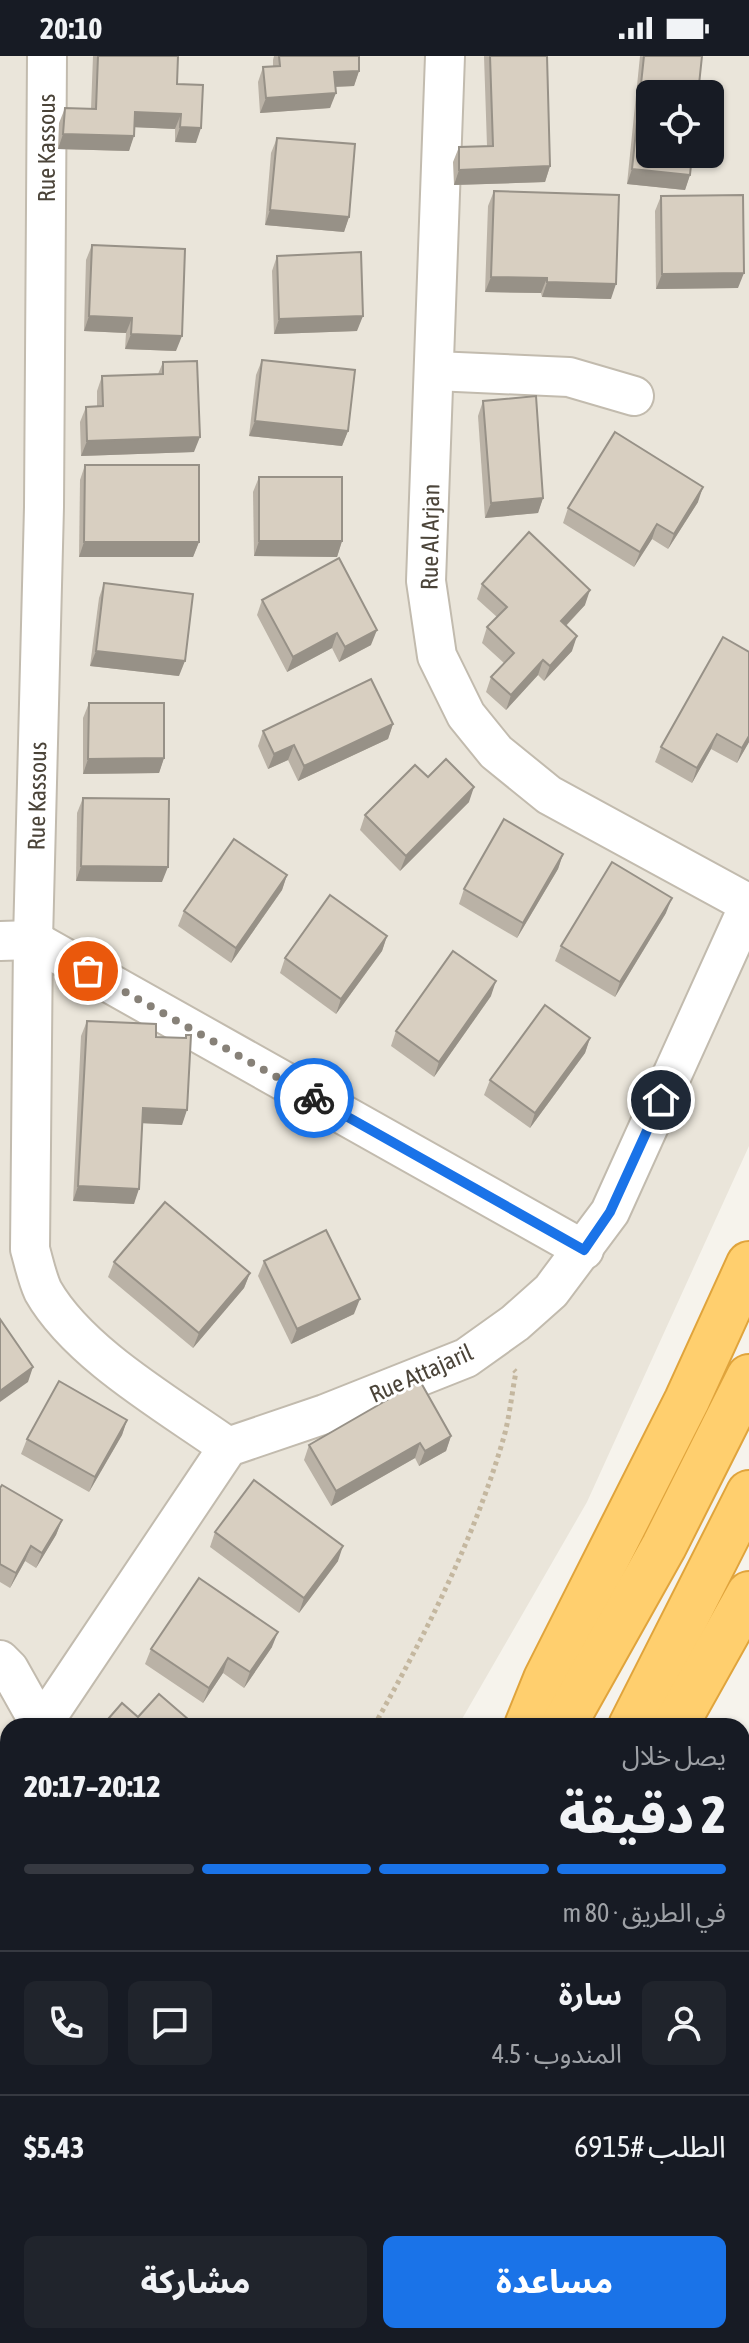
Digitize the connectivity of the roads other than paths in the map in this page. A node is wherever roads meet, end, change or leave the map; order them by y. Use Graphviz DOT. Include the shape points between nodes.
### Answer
graph roads {
  1 [pos="47,56"];
  2 [pos="445,56"];
  3 [pos="435,371"];
  4 [pos="634,396"];
  5 [pos="749,904"];
  6 [pos="16,940"];
  7 [pos="584,1250"];
  8 [pos="749,1264"];
  9 [pos="749,1377"];
  10 [pos="228,1447"];
  11 [pos="749,1493"];
  12 [pos="749,1594"];
  13 [pos="0,1660"];
  14 [pos="37,1718"];
  15 [pos="46,1718"];
  16 [pos="530,1718"];
  17 [pos="567,1718"];
  18 [pos="635,1718"];
  19 [pos="679,1718"];
  1 -- 6 [label="street, Rue Kassous" via="44,507"];
  2 -- 3 [label="street, Rue Al Arjan"];
  3 -- 4 [label="street" via="569,377"];
  3 -- 5 [label="street, Rue Al Arjan" via="426,581 437,656 466,715 496,752 549,795"];
  5 -- 7 [label="street, Rue Attajaril" via="610,1212"];
  6 -- 7 [label="street"];
  6 -- 10 [label="street, Rue Kassous" via="30,1249 42,1288 65,1323 107,1360"];
  7 -- 10 [label="street, Rue Attajaril" via="551,1291 466,1358"];
  8 -- 16 [label="highway"];
  9 -- 17 [label="highway" via="664,1546"];
  10 -- 15 [label="street"];
  11 -- 18 [label="highway"];
  12 -- 19 [label="highway"];
  13 -- 14 [label="street"];
}
